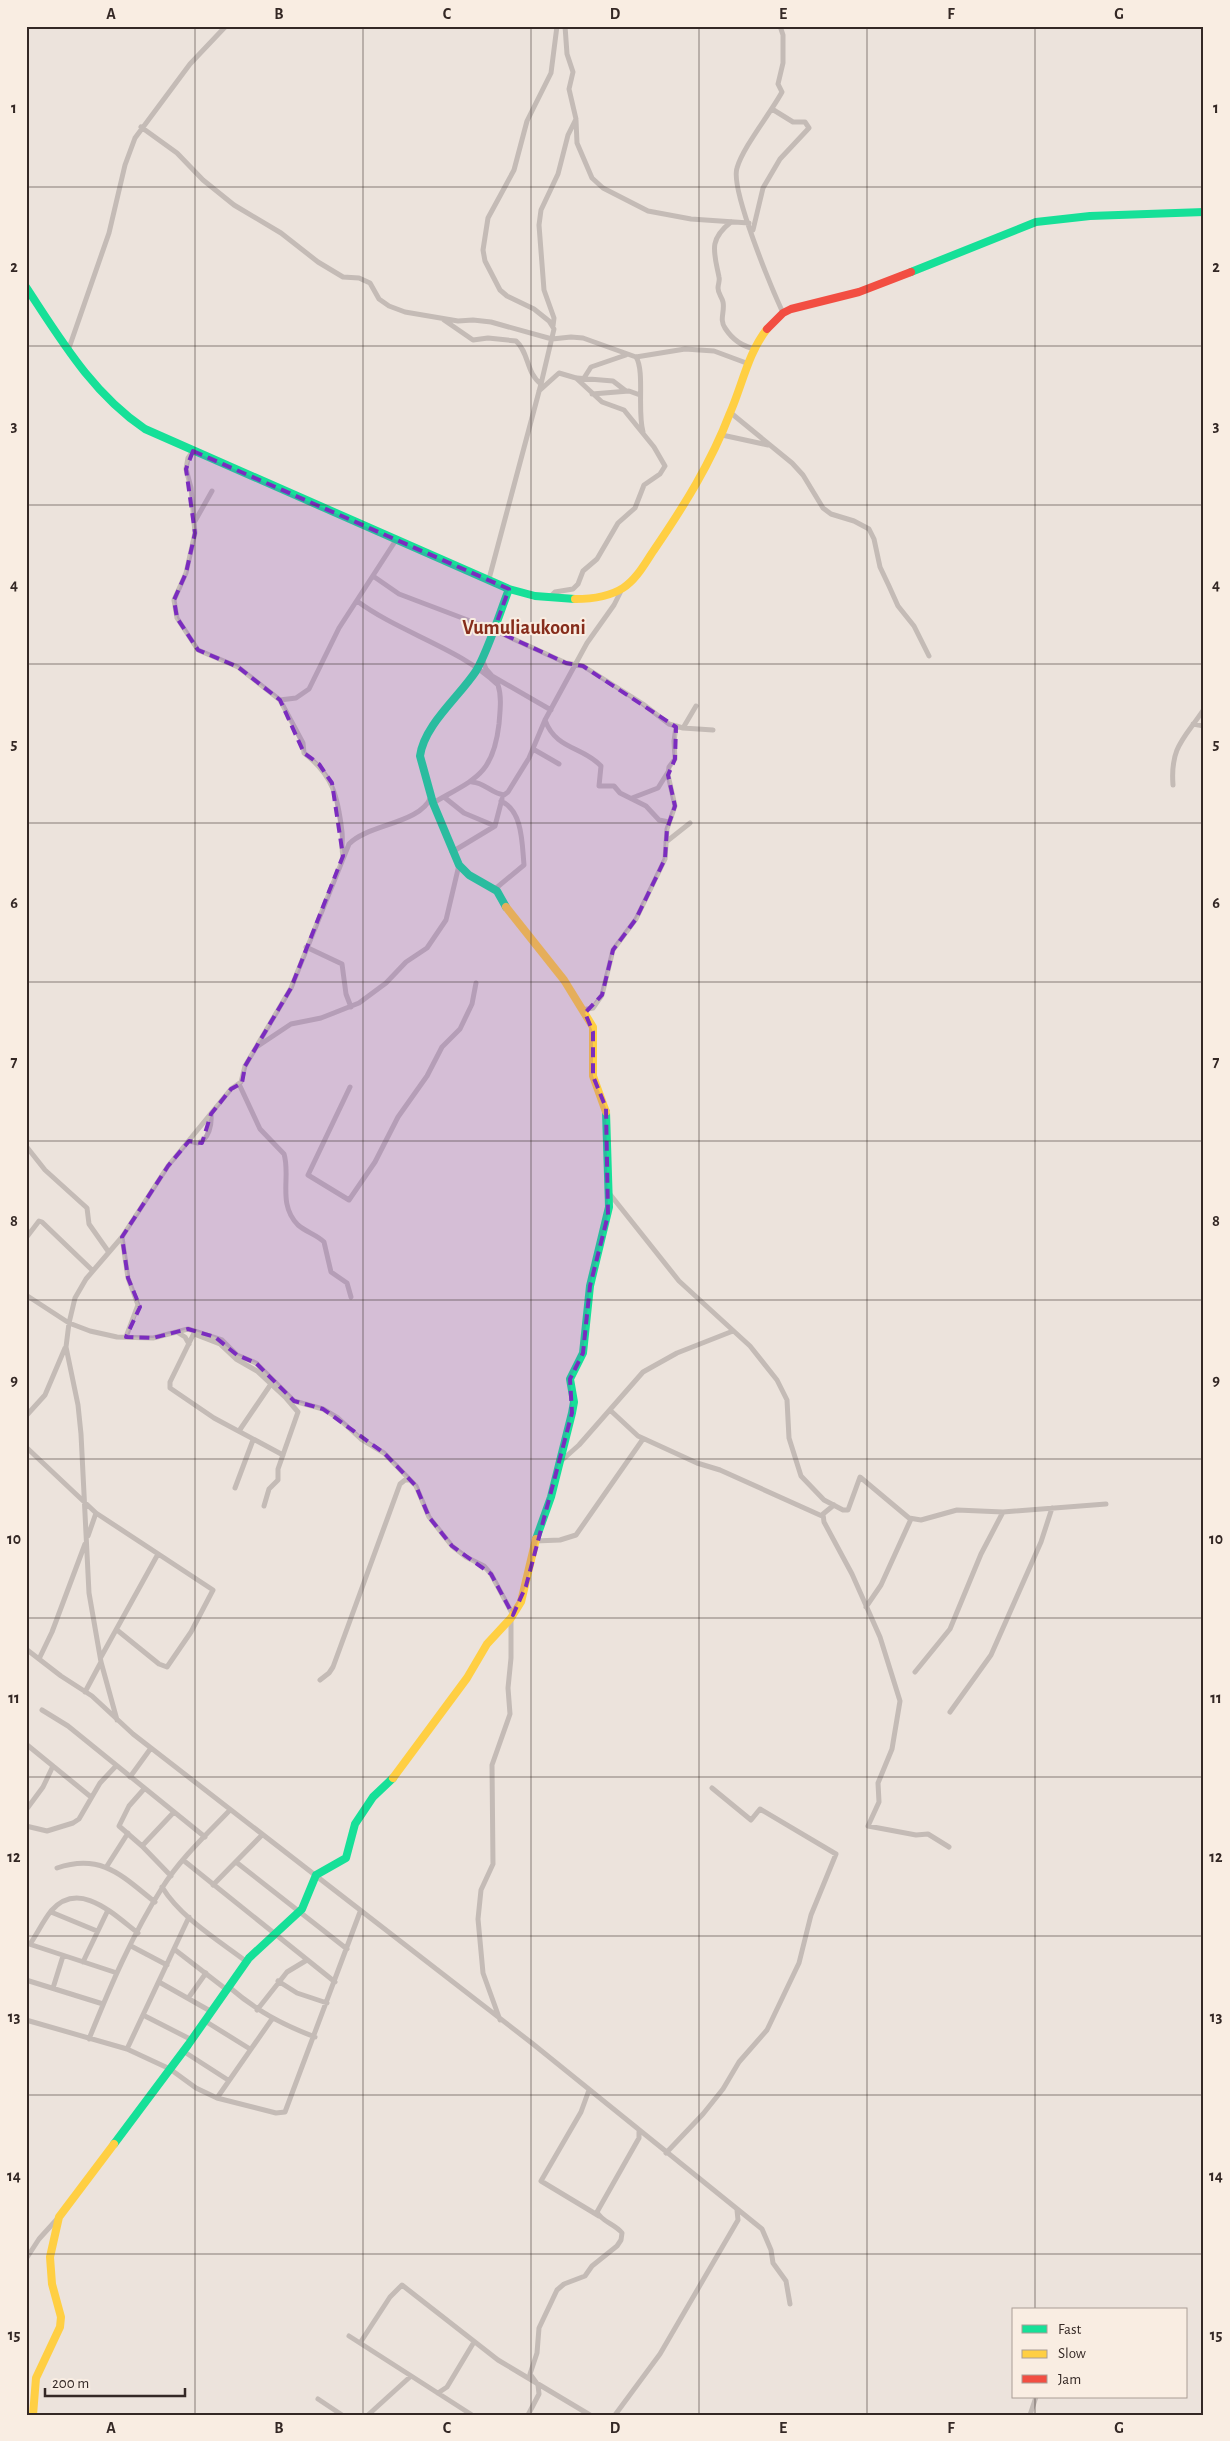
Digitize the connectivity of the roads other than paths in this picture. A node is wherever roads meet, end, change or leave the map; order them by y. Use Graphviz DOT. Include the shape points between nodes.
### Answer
graph roads {
  1 [pos="226,26"];
  2 [pos="557,26"];
  3 [pos="565,26"];
  4 [pos="780,26"];
  5 [pos="772,109"];
  6 [pos="576,119"];
  7 [pos="141,127"];
  8 [pos="1204,212"];
  9 [pos="731,222"];
  10 [pos="749,223"];
  11 [pos="752,232"];
  12 [pos="26,287"];
  13 [pos="783,313"];
  14 [pos="437,316"];
  15 [pos="553,326"];
  16 [pos="552,340"];
  17 [pos="69,348"];
  18 [pos="757,349"];
  19 [pos="626,354"];
  20 [pos="636,356"];
  21 [pos="750,365"];
  22 [pos="576,378"];
  23 [pos="584,378"];
  24 [pos="541,384"];
  25 [pos="539,391"];
  26 [pos="626,391"];
  27 [pos="592,394"];
  28 [pos="640,394"];
  29 [pos="731,413"];
  30 [pos="644,435"];
  31 [pos="722,435"];
  32 [pos="770,446"];
  33 [pos="193,452"];
  34 [pos="212,491"];
  35 [pos="195,521"];
  36 [pos="396,540"];
  37 [pos="373,576"];
  38 [pos="488,579"];
  39 [pos="509,589"];
  40 [pos="622,589"];
  41 [pos="549,599"];
  42 [pos="357,601"];
  43 [pos="494,630"];
  44 [pos="929,656"];
  45 [pos="482,659"];
  46 [pos="576,664"];
  47 [pos="477,669"];
  48 [pos="280,700"];
  49 [pos="696,706"];
  50 [pos="551,710"];
  51 [pos="1204,710"];
  52 [pos="545,720"];
  53 [pos="1193,724"];
  54 [pos="1204,726"];
  55 [pos="676,727"];
  56 [pos="683,728"];
  57 [pos="713,730"];
  58 [pos="533,748"];
  59 [pos="559,764"];
  60 [pos="668,770"];
  61 [pos="472,782"];
  62 [pos="1172,785"];
  63 [pos="444,797"];
  64 [pos="503,798"];
  65 [pos="632,798"];
  66 [pos="432,800"];
  67 [pos="669,822"];
  68 [pos="690,822"];
  69 [pos="495,826"];
  70 [pos="666,842"];
  71 [pos="452,852"];
  72 [pos="343,856"];
  73 [pos="459,865"];
  74 [pos="495,889"];
  75 [pos="306,947"];
  76 [pos="476,984"];
  77 [pos="351,1007"];
  78 [pos="582,1010"];
  79 [pos="256,1047"];
  80 [pos="239,1084"];
  81 [pos="350,1087"];
  82 [pos="211,1114"];
  83 [pos="189,1141"];
  84 [pos="26,1146"];
  85 [pos="609,1192"];
  86 [pos="122,1237"];
  87 [pos="26,1238"];
  88 [pos="108,1251"];
  89 [pos="92,1270"];
  90 [pos="26,1295"];
  91 [pos="351,1297"];
  92 [pos="69,1323"];
  93 [pos="733,1331"];
  94 [pos="177,1332"];
  95 [pos="195,1332"];
  96 [pos="126,1337"];
  97 [pos="189,1344"];
  98 [pos="66,1347"];
  99 [pos="272,1384"];
  100 [pos="610,1410"];
  101 [pos="26,1416"];
  102 [pos="238,1431"];
  103 [pos="643,1439"];
  104 [pos="254,1440"];
  105 [pos="26,1447"];
  106 [pos="282,1455"];
  107 [pos="558,1463"];
  108 [pos="410,1480"];
  109 [pos="235,1488"];
  110 [pos="86,1504"];
  111 [pos="1106,1504"];
  112 [pos="834,1505"];
  113 [pos="264,1506"];
  114 [pos="1052,1508"];
  115 [pos="1003,1512"];
  116 [pos="96,1513"];
  117 [pos="822,1516"];
  118 [pos="911,1519"];
  119 [pos="535,1541"];
  120 [pos="86,1542"];
  121 [pos="158,1554"];
  122 [pos="866,1606"];
  123 [pos="512,1616"];
  124 [pos="117,1630"];
  125 [pos="26,1649"];
  126 [pos="39,1659"];
  127 [pos="101,1660"];
  128 [pos="915,1672"];
  129 [pos="320,1680"];
  130 [pos="85,1692"];
  131 [pos="42,1710"];
  132 [pos="950,1712"];
  133 [pos="117,1720"];
  134 [pos="26,1744"];
  135 [pos="151,1748"];
  136 [pos="53,1766"];
  137 [pos="116,1766"];
  138 [pos="130,1777"];
  139 [pos="712,1788"];
  140 [pos="144,1789"];
  141 [pos="91,1797"];
  142 [pos="26,1810"];
  143 [pos="230,1810"];
  144 [pos="174,1812"];
  145 [pos="26,1826"];
  146 [pos="128,1833"];
  147 [pos="262,1836"];
  148 [pos="205,1837"];
  149 [pos="142,1846"];
  150 [pos="949,1847"];
  151 [pos="183,1860"];
  152 [pos="236,1862"];
  153 [pos="107,1866"];
  154 [pos="58,1868"];
  155 [pos="316,1875"];
  156 [pos="170,1876"];
  157 [pos="214,1885"];
  158 [pos="162,1887"];
  159 [pos="154,1902"];
  160 [pos="108,1910"];
  161 [pos="51,1912"];
  162 [pos="300,1912"];
  163 [pos="360,1912"];
  164 [pos="189,1917"];
  165 [pos="97,1931"];
  166 [pos="138,1933"];
  167 [pos="275,1935"];
  168 [pos="28,1944"];
  169 [pos="131,1946"];
  170 [pos="174,1949"];
  171 [pos="346,1949"];
  172 [pos="63,1956"];
  173 [pos="307,1960"];
  174 [pos="83,1962"];
  175 [pos="247,1962"];
  176 [pos="167,1965"];
  177 [pos="116,1973"];
  178 [pos="206,1973"];
  179 [pos="26,1980"];
  180 [pos="278,1981"];
  181 [pos="159,1982"];
  182 [pos="335,1982"];
  183 [pos="53,1988"];
  184 [pos="228,1989"];
  185 [pos="189,1997"];
  186 [pos="328,2003"];
  187 [pos="103,2004"];
  188 [pos="258,2010"];
  189 [pos="212,2012"];
  190 [pos="143,2015"];
  191 [pos="272,2019"];
  192 [pos="26,2020"];
  193 [pos="500,2020"];
  194 [pos="205,2021"];
  195 [pos="315,2037"];
  196 [pos="89,2039"];
  197 [pos="192,2040"];
  198 [pos="127,2049"];
  199 [pos="250,2049"];
  200 [pos="183,2051"];
  201 [pos="170,2069"];
  202 [pos="228,2080"];
  203 [pos="590,2090"];
  204 [pos="217,2098"];
  205 [pos="639,2132"];
  206 [pos="666,2153"];
  207 [pos="737,2209"];
  208 [pos="599,2216"];
  209 [pos="59,2217"];
  210 [pos="26,2258"];
  211 [pos="790,2304"];
  212 [pos="349,2336"];
  213 [pos="474,2342"];
  214 [pos="360,2343"];
  215 [pos="411,2376"];
  216 [pos="538,2385"];
  217 [pos="438,2393"];
  218 [pos="318,2398"];
  219 [pos="1036,2398"];
  220 [pos="33,2415"];
  221 [pos="342,2415"];
  222 [pos="368,2415"];
  223 [pos="472,2415"];
  224 [pos="528,2415"];
  225 [pos="590,2415"];
  226 [pos="615,2415"];
  227 [pos="1030,2415"];
  1 -- 7 [label="street" via="190,64"];
  2 -- 15 [label="street" via="552,73 527,121 514,170 488,218 483,250 485,262 500,290 534,309"];
  3 -- 6 [label="street" via="567,54 573,72 569,89"];
  4 -- 5 [label="street" via="783,63 778,84 782,92"];
  5 -- 10 [label="street" via="736,169 736,186"];
  5 -- 11 [label="street" via="793,122 805,122 809,128 780,159 763,188"];
  6 -- 9 [label="street" via="577,143 592,178 603,188 648,210 691,219"];
  6 -- 15 [label="street" via="568,135 560,168 540,213 544,290 554,318"];
  7 -- 14 [label="street" via="177,153 220,195 294,242 318,262 342,277 360,278 370,283 379,299 389,306 405,312"];
  7 -- 17 [label="street" via="131,148 109,233"];
  8 -- 13 [label="street" via="1090,216 1036,222 859,292 806,303"];
  9 -- 10 [label="street"];
  9 -- 18 [label="street" via="720,231 714,248 723,301 721,320 737,341"];
  10 -- 11 [label="street"];
  11 -- 13 [label="street"];
  12 -- 17 [label="street"];
  13 -- 18 [label="street" via="769,328"];
  14 -- 16 [label="street" via="458,321 491,322"];
  14 -- 24 [label="street" via="473,340 516,341 531,374"];
  15 -- 16 [label="street"];
  16 -- 19 [label="street" via="583,338"];
  16 -- 24 [label="street"];
  17 -- 33 [label="street" via="97,390 120,412 145,429"];
  18 -- 21 [label="street"];
  19 -- 20 [label="street"];
  19 -- 23 [label="street" via="591,368"];
  20 -- 21 [label="street" via="685,349 720,352"];
  20 -- 28 [label="street" via="641,366"];
  21 -- 29 [label="street"];
  22 -- 23 [label="street"];
  22 -- 25 [label="street" via="559,373"];
  22 -- 27 [label="street"];
  23 -- 26 [label="street" via="613,381"];
  24 -- 25 [label="street"];
  25 -- 38 [label="street"];
  26 -- 27 [label="street"];
  26 -- 28 [label="street"];
  27 -- 30 [label="street" via="609,406 624,410"];
  28 -- 30 [label="street" via="640,422"];
  29 -- 31 [label="street"];
  29 -- 32 [label="street"];
  30 -- 41 [label="street" via="662,459 664,468 644,485 635,508 618,523 597,559 582,571 578,584 573,589 556,592"];
  31 -- 32 [label="street"];
  31 -- 40 [label="street" via="700,481 646,561"];
  32 -- 44 [label="street" via="787,458 831,514 869,529 880,567 898,606 910,619"];
  33 -- 35 [label="street" via="186,469"];
  33 -- 36 [label="street"];
  34 -- 35 [label="street"];
  35 -- 48 [label="street" via="191,556 174,600 180,627 198,650 238,667"];
  36 -- 37 [label="street"];
  36 -- 38 [label="street"];
  37 -- 42 [label="street"];
  37 -- 43 [label="street" via="399,594"];
  38 -- 39 [label="street"];
  39 -- 41 [label="street"];
  39 -- 43 [label="street"];
  40 -- 41 [label="street" via="592,597"];
  40 -- 46 [label="street"];
  42 -- 47 [label="street" via="392,624"];
  42 -- 48 [label="street" via="334,636 306,692 291,700"];
  43 -- 45 [label="street"];
  43 -- 46 [label="street" via="561,661"];
  45 -- 47 [label="street"];
  45 -- 50 [label="street" via="492,676"];
  46 -- 50 [label="street"];
  46 -- 55 [label="street"];
  47 -- 61 [label="street" via="498,685 500,704 493,752 484,770"];
  47 -- 66 [label="street" via="438,717 421,748 421,763"];
  48 -- 72 [label="street" via="303,742 304,753 319,764 332,783 342,832"];
  49 -- 56 [label="street"];
  50 -- 52 [label="street"];
  51 -- 53 [label="street"];
  52 -- 58 [label="street"];
  52 -- 65 [label="street" via="562,744 601,766 599,786 611,786"];
  53 -- 54 [label="street"];
  53 -- 62 [label="street" via="1177,747"];
  55 -- 56 [label="street"];
  55 -- 60 [label="street" via="675,758"];
  56 -- 57 [label="street"];
  58 -- 59 [label="street"];
  58 -- 64 [label="street"];
  60 -- 65 [label="street" via="658,788"];
  60 -- 67 [label="street" via="675,806"];
  61 -- 63 [label="street"];
  61 -- 64 [label="street"];
  63 -- 66 [label="street"];
  63 -- 69 [label="street" via="464,813"];
  64 -- 69 [label="street"];
  64 -- 74 [label="street" via="517,818 524,865"];
  65 -- 67 [label="street" via="646,806 659,820"];
  66 -- 71 [label="street"];
  66 -- 72 [label="street" via="408,816 360,835 349,844"];
  67 -- 70 [label="street"];
  68 -- 70 [label="street"];
  69 -- 71 [label="street"];
  70 -- 78 [label="street" via="665,859 646,898 632,925 612,950 602,995 593,1008"];
  71 -- 73 [label="street"];
  72 -- 75 [label="street"];
  73 -- 74 [label="street"];
  73 -- 77 [label="street" via="446,920 427,948"];
  74 -- 78 [label="street" via="506,909 535,940 564,980"];
  75 -- 77 [label="street" via="342,964"];
  75 -- 79 [label="street" via="291,988"];
  76 -- 81 [label="street" via="472,1004 460,1029 442,1047 349,1200 308,1175"];
  77 -- 79 [label="street" via="291,1024"];
  78 -- 85 [label="street" via="592,1027 593,1076 606,1108"];
  79 -- 80 [label="street"];
  80 -- 82 [label="street"];
  80 -- 91 [label="street" via="260,1128 284,1154 286,1200 293,1216 299,1225 324,1242 329,1269 347,1283"];
  82 -- 83 [label="street"];
  82 -- 83 [label="street" via="211,1124 204,1139 198,1143"];
  83 -- 86 [label="street" via="168,1166"];
  84 -- 88 [label="street" via="45,1170 83,1204 88,1211 89,1224"];
  85 -- 93 [label="street" via="678,1281"];
  85 -- 107 [label="street" via="608,1214 590,1286 583,1353 570,1379 574,1402"];
  86 -- 88 [label="street"];
  86 -- 96 [label="street" via="125,1266 139,1307"];
  87 -- 89 [label="street" via="39,1221 42,1222"];
  88 -- 89 [label="street"];
  89 -- 92 [label="street" via="75,1298"];
  90 -- 92 [label="street"];
  92 -- 96 [label="street" via="90,1331"];
  92 -- 98 [label="street"];
  93 -- 100 [label="street" via="677,1353 643,1372"];
  93 -- 112 [label="street" via="750,1346 783,1389 789,1415 789,1438 800,1476 809,1487"];
  94 -- 95 [label="street" via="184,1329"];
  94 -- 96 [label="street" via="152,1338"];
  94 -- 97 [label="street" via="185,1336"];
  95 -- 97 [label="street"];
  95 -- 99 [label="street" via="224,1346 236,1359"];
  95 -- 108 [label="street" via="222,1340 237,1355 256,1364 298,1403 317,1406 338,1418 361,1439 384,1453"];
  97 -- 102 [label="street" via="170,1388"];
  98 -- 101 [label="street" via="48,1390"];
  98 -- 110 [label="street" via="79,1414"];
  99 -- 102 [label="street"];
  99 -- 106 [label="street" via="298,1412"];
  100 -- 103 [label="street"];
  100 -- 107 [label="street"];
  102 -- 104 [label="street"];
  103 -- 117 [label="street"];
  103 -- 119 [label="street" via="576,1535 560,1540"];
  104 -- 106 [label="street"];
  104 -- 109 [label="street"];
  105 -- 110 [label="street"];
  106 -- 113 [label="street" via="278,1480 269,1489"];
  107 -- 119 [label="street" via="551,1497"];
  108 -- 123 [label="street" via="419,1491 429,1518 458,1552 488,1570"];
  108 -- 129 [label="street" via="402,1482 398,1488 333,1667"];
  110 -- 116 [label="street"];
  110 -- 120 [label="street"];
  111 -- 114 [label="street"];
  112 -- 117 [label="street"];
  112 -- 118 [label="street" via="848,1510 860,1477"];
  114 -- 115 [label="street"];
  114 -- 132 [label="street" via="991,1654"];
  115 -- 118 [label="street" via="963,1509 921,1520"];
  115 -- 128 [label="street" via="950,1629"];
  116 -- 120 [label="street"];
  116 -- 121 [label="street"];
  117 -- 122 [label="street"];
  118 -- 122 [label="street" via="881,1586"];
  119 -- 123 [label="street" via="526,1586"];
  120 -- 126 [label="street"];
  120 -- 127 [label="street" via="89,1593"];
  121 -- 124 [label="street"];
  121 -- 124 [label="street" via="214,1590 206,1607 167,1667"];
  122 -- 150 [label="street" via="880,1637 900,1701 892,1749 878,1783 879,1802 868,1826 916,1835 928,1834"];
  123 -- 155 [label="street" via="488,1644 396,1775 368,1804 355,1824 346,1858"];
  123 -- 193 [label="street" via="508,1688 510,1714 492,1765 493,1864 481,1890 478,1919 483,1973"];
  124 -- 127 [label="street"];
  125 -- 126 [label="street"];
  126 -- 130 [label="street"];
  127 -- 130 [label="street"];
  127 -- 133 [label="street"];
  130 -- 133 [label="street"];
  131 -- 137 [label="street" via="68,1726"];
  133 -- 135 [label="street"];
  134 -- 136 [label="street"];
  135 -- 138 [label="street"];
  135 -- 143 [label="street"];
  136 -- 141 [label="street"];
  136 -- 142 [label="street"];
  137 -- 138 [label="street"];
  137 -- 141 [label="street"];
  138 -- 140 [label="street"];
  139 -- 206 [label="street" via="751,1820 760,1808 836,1854 811,1915 799,1963 767,2030 735,2066 703,2114"];
  140 -- 144 [label="street"];
  140 -- 146 [label="street" via="128,1806 120,1822 119,1826"];
  141 -- 145 [label="street" via="79,1819 73,1823 47,1831"];
  143 -- 147 [label="street"];
  143 -- 148 [label="street"];
  144 -- 148 [label="street"];
  144 -- 149 [label="street"];
  146 -- 149 [label="street"];
  146 -- 153 [label="street"];
  147 -- 152 [label="street"];
  147 -- 155 [label="street"];
  148 -- 151 [label="street"];
  149 -- 156 [label="street"];
  151 -- 156 [label="street"];
  151 -- 157 [label="street"];
  152 -- 157 [label="street"];
  152 -- 162 [label="street"];
  153 -- 154 [label="street" via="80,1862"];
  153 -- 159 [label="street"];
  155 -- 162 [label="street"];
  155 -- 163 [label="street"];
  156 -- 158 [label="street"];
  157 -- 167 [label="street"];
  158 -- 159 [label="street"];
  158 -- 164 [label="street"];
  159 -- 166 [label="street"];
  160 -- 161 [label="street" via="94,1900 82,1897 60,1902"];
  160 -- 165 [label="street"];
  160 -- 166 [label="street"];
  161 -- 165 [label="street"];
  161 -- 168 [label="street"];
  162 -- 167 [label="street"];
  162 -- 171 [label="street"];
  163 -- 171 [label="street"];
  163 -- 193 [label="street"];
  164 -- 170 [label="street"];
  164 -- 175 [label="street"];
  165 -- 174 [label="street"];
  166 -- 169 [label="street"];
  167 -- 173 [label="street"];
  167 -- 175 [label="street"];
  168 -- 172 [label="street"];
  169 -- 176 [label="street"];
  169 -- 177 [label="street"];
  170 -- 176 [label="street"];
  170 -- 178 [label="street"];
  171 -- 182 [label="street"];
  172 -- 174 [label="street"];
  172 -- 183 [label="street"];
  173 -- 180 [label="street" via="286,1972"];
  173 -- 182 [label="street"];
  174 -- 177 [label="street"];
  175 -- 184 [label="street"];
  176 -- 181 [label="street"];
  177 -- 187 [label="street"];
  178 -- 184 [label="street"];
  178 -- 185 [label="street"];
  179 -- 183 [label="street"];
  180 -- 186 [label="street" via="297,1993"];
  180 -- 188 [label="street"];
  181 -- 185 [label="street"];
  181 -- 190 [label="street"];
  182 -- 186 [label="street"];
  183 -- 187 [label="street"];
  184 -- 188 [label="street"];
  184 -- 189 [label="street"];
  185 -- 189 [label="street"];
  186 -- 195 [label="street"];
  187 -- 196 [label="street"];
  188 -- 191 [label="street"];
  189 -- 194 [label="street"];
  190 -- 197 [label="street"];
  190 -- 198 [label="street"];
  191 -- 195 [label="street"];
  191 -- 199 [label="street"];
  192 -- 196 [label="street"];
  193 -- 203 [label="street"];
  194 -- 197 [label="street"];
  194 -- 199 [label="street"];
  195 -- 204 [label="street" via="285,2112 276,2113"];
  196 -- 198 [label="street"];
  197 -- 200 [label="street"];
  198 -- 201 [label="street"];
  199 -- 202 [label="street"];
  200 -- 201 [label="street"];
  200 -- 202 [label="street"];
  201 -- 204 [label="street" via="196,2088"];
  201 -- 209 [label="street"];
  202 -- 204 [label="street"];
  203 -- 205 [label="street"];
  203 -- 208 [label="street" via="581,2112 541,2181"];
  205 -- 206 [label="street"];
  205 -- 208 [label="street" via="639,2138 598,2207"];
  206 -- 207 [label="street"];
  207 -- 211 [label="street" via="762,2228 773,2263 786,2281"];
  207 -- 226 [label="street" via="738,2220 671,2335 645,2377"];
  208 -- 216 [label="street" via="620,2230 621,2240 582,2278 564,2284 554,2294 539,2328 537,2353 531,2370 531,2378"];
  209 -- 210 [label="street"];
  209 -- 220 [label="street" via="50,2258 60,2327 36,2378"];
  212 -- 214 [label="street"];
  213 -- 214 [label="street" via="402,2285 390,2297"];
  213 -- 216 [label="street"];
  213 -- 217 [label="street" via="447,2387"];
  214 -- 215 [label="street"];
  215 -- 217 [label="street"];
  215 -- 222 [label="street"];
  216 -- 224 [label="street" via="540,2394"];
  216 -- 225 [label="street"];
  217 -- 223 [label="street"];
  218 -- 221 [label="street"];
  219 -- 227 [label="street"];
}
